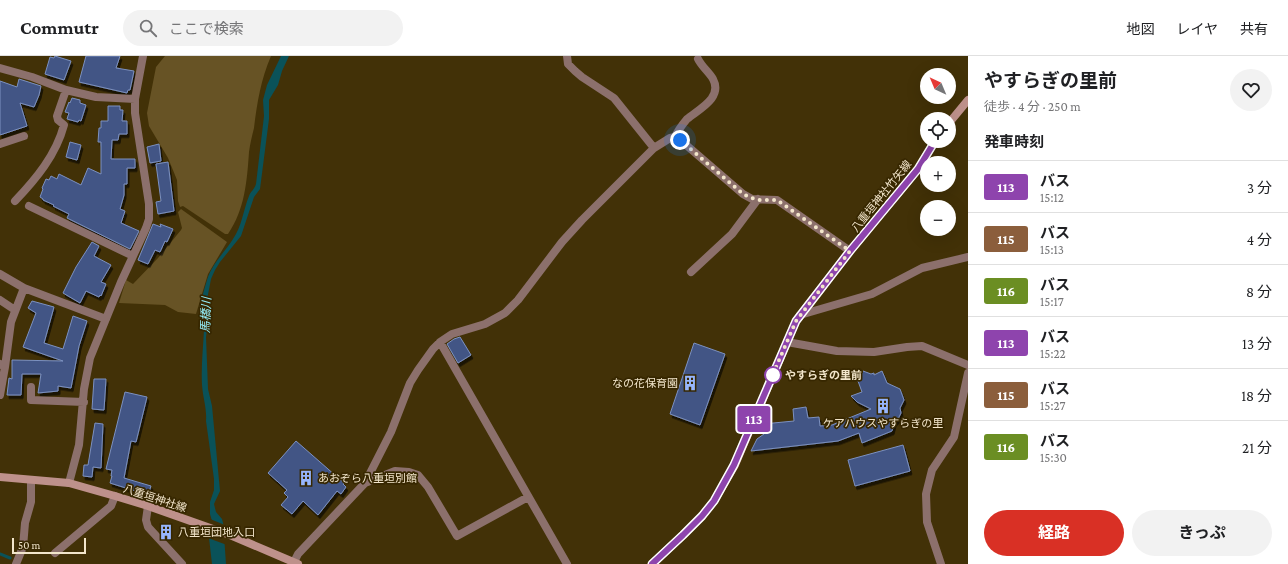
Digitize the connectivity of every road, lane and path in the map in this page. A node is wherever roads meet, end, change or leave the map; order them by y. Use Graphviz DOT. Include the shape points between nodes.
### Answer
graph roads {
  1 [pos="143,56"];
  2 [pos="566,56"];
  3 [pos="698,59"];
  4 [pos="0,68"];
  5 [pos="66,90"];
  6 [pos="136,99"];
  7 [pos="968,100"];
  8 [pos="956,115"];
  9 [pos="24,136"];
  10 [pos="674,137"];
  11 [pos="0,144"];
  12 [pos="654,148"];
  13 [pos="931,148"];
  14 [pos="758,200"];
  15 [pos="15,201"];
  16 [pos="29,206"];
  17 [pos="850,251"];
  18 [pos="133,256"];
  19 [pos="968,257"];
  20 [pos="691,272"];
  21 [pos="0,274"];
  22 [pos="24,288"];
  23 [pos="0,300"];
  24 [pos="15,310"];
  25 [pos="800,315"];
  26 [pos="106,319"];
  27 [pos="440,342"];
  28 [pos="787,342"];
  29 [pos="968,365"];
  30 [pos="3,366"];
  31 [pos="968,373"];
  32 [pos="31,387"];
  33 [pos="0,396"];
  34 [pos="84,402"];
  35 [pos="0,477"];
  36 [pos="32,480"];
  37 [pos="69,483"];
  38 [pos="365,484"];
  39 [pos="115,496"];
  40 [pos="528,497"];
  41 [pos="148,506"];
  42 [pos="55,553"];
  43 [pos="296,563"];
  44 [pos="16,564"];
  45 [pos="182,564"];
  46 [pos="566,564"];
  47 [pos="652,564"];
  48 [pos="941,564"];
  1 -- 6 [label="street"];
  2 -- 12 [label="street" via="568,64 575,71 614,98"];
  3 -- 10 [label="street" via="713,79 716,92 711,100 680,127"];
  4 -- 5 [label="street"];
  5 -- 6 [label="street" via="96,97"];
  5 -- 15 [label="street" via="57,116 64,125 57,146 37,177"];
  6 -- 18 [label="street" via="135,113 150,210 146,228"];
  7 -- 8 [label="main road"];
  9 -- 11 [label="street"];
  10 -- 12 [label="street"];
  10 -- 14 [label="street" via="743,194"];
  12 -- 27 [label="street" via="562,242 505,313 485,324 452,334"];
  13 -- 17 [label="main road, 八重垣神社竹矢線" via="918,169"];
  14 -- 17 [label="street" via="777,200"];
  14 -- 20 [label="street" via="732,234"];
  16 -- 18 [label="street"];
  17 -- 25 [label="main road, 八重垣神社竹矢線"];
  18 -- 26 [label="street"];
  19 -- 25 [label="street" via="922,268 872,294"];
  21 -- 22 [label="street"];
  22 -- 24 [label="street"];
  22 -- 26 [label="street"];
  23 -- 24 [label="street"];
  24 -- 30 [label="street"];
  25 -- 28 [label="main road, 八重垣神社竹矢線"];
  26 -- 34 [label="street" via="90,358"];
  27 -- 38 [label="street" via="414,377"];
  27 -- 40 [label="street"];
  28 -- 29 [label="street" via="836,351 874,352 922,346"];
  28 -- 47 [label="main road, 八重垣神社竹矢線" via="725,483 702,516"];
  30 -- 33 [label="street"];
  31 -- 48 [label="street" via="954,437 932,470 926,494 927,522"];
  32 -- 34 [label="street" via="31,400"];
  34 -- 37 [label="street" via="79,445"];
  35 -- 36 [label="main road, 八重垣神社線"];
  36 -- 37 [label="main road, 八重垣神社線"];
  36 -- 44 [label="street" via="23,547"];
  37 -- 39 [label="main road, 八重垣神社線"];
  38 -- 40 [label="street" via="395,471 418,475 457,536"];
  38 -- 43 [label="street" via="298,554"];
  39 -- 41 [label="main road, 八重垣神社線"];
  39 -- 42 [label="street" via="111,506"];
  40 -- 46 [label="street"];
  41 -- 43 [label="main road, 八重垣神社線" via="228,534"];
  41 -- 45 [label="street" via="148,527"];
}
